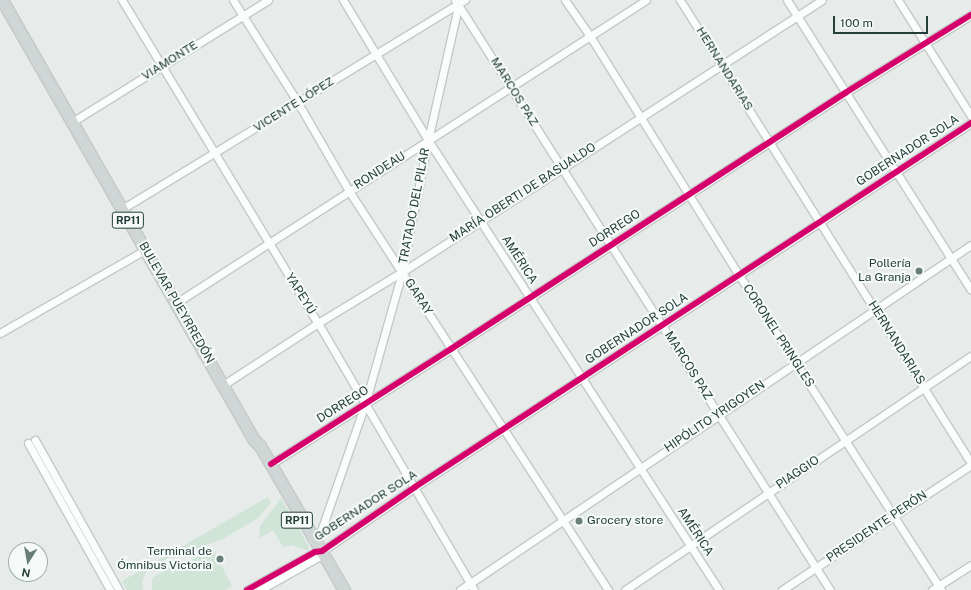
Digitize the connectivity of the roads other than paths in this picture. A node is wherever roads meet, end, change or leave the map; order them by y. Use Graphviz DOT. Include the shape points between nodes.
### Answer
graph roads {
  1 [pos="2,0"];
  2 [pos="122,0"];
  3 [pos="233,0"];
  4 [pos="268,0"];
  5 [pos="343,0"];
  6 [pos="465,0"];
  7 [pos="566,0"];
  8 [pos="646,0"];
  9 [pos="680,0"];
  10 [pos="787,0"];
  11 [pos="822,0"];
  12 [pos="898,0"];
  13 [pos="457,2"];
  14 [pos="971,14"];
  15 [pos="243,16"];
  16 [pos="796,16"];
  17 [pos="590,36"];
  18 [pos="925,43"];
  19 [pos="376,54"];
  20 [pos="721,65"];
  21 [pos="162,66"];
  22 [pos="511,86"];
  23 [pos="845,92"];
  24 [pos="298,104"];
  25 [pos="971,116"];
  26 [pos="641,117"];
  27 [pos="72,122"];
  28 [pos="971,123"];
  29 [pos="428,140"];
  30 [pos="770,142"];
  31 [pos="215,154"];
  32 [pos="562,168"];
  33 [pos="896,172"];
  34 [pos="349,191"];
  35 [pos="689,196"];
  36 [pos="122,209"];
  37 [pos="480,221"];
  38 [pos="820,222"];
  39 [pos="269,243"];
  40 [pos="611,244"];
  41 [pos="971,245"];
  42 [pos="146,250"];
  43 [pos="951,258"];
  44 [pos="402,272"];
  45 [pos="739,275"];
  46 [pos="971,290"];
  47 [pos="530,298"];
  48 [pos="176,303"];
  49 [pos="876,309"];
  50 [pos="318,323"];
  51 [pos="662,325"];
  52 [pos="0,333"];
  53 [pos="452,349"];
  54 [pos="971,356"];
  55 [pos="796,363"];
  56 [pos="582,378"];
  57 [pos="223,385"];
  58 [pos="924,388"];
  59 [pos="365,404"];
  60 [pos="719,415"];
  61 [pos="503,429"];
  62 [pos="35,440"];
  63 [pos="254,440"];
  64 [pos="846,441"];
  65 [pos="28,443"];
  66 [pos="40,449"];
  67 [pos="33,453"];
  68 [pos="271,464"];
  69 [pos="971,464"];
  70 [pos="640,468"];
  71 [pos="415,487"];
  72 [pos="769,493"];
  73 [pos="73,507"];
  74 [pos="66,511"];
  75 [pos="894,516"];
  76 [pos="564,520"];
  77 [pos="690,546"];
  78 [pos="316,548"];
  79 [pos="971,565"];
  80 [pos="816,568"];
  81 [pos="472,587"];
  82 [pos="937,589"];
  83 [pos="110,590"];
  84 [pos="118,590"];
  85 [pos="247,590"];
  86 [pos="260,590"];
  87 [pos="337,590"];
  88 [pos="344,590"];
  89 [pos="460,590"];
  90 [pos="608,590"];
  91 [pos="625,590"];
  92 [pos="719,590"];
  93 [pos="782,590"];
  94 [pos="830,590"];
  1 -- 27 [label="main road, BULEVAR PUEYRREDÓN / RP11"];
  2 -- 21 [label="street, YAPEYÚ"];
  3 -- 15 [label="street, GARAY"];
  4 -- 15 [label="street, VIAMONTE"];
  5 -- 19 [label="street, AMÉRICA"];
  6 -- 13 [label="street, VICENTE LÓPEZ"];
  7 -- 17 [label="street, CORONEL PRINGLES"];
  8 -- 17 [label="street, RONDEAU"];
  9 -- 20 [label="street, HERNANDARIAS"];
  10 -- 16 [label="street"];
  11 -- 16 [label="street, MARÍA OBERTI DE BASUALDO"];
  12 -- 18 [label="street"];
  13 -- 19 [label="street, VICENTE LÓPEZ"];
  13 -- 22 [label="street, MARCOS PAZ"];
  13 -- 29 [label="street, TRATADO DEL PILAR"];
  14 -- 18 [label="street, DORREGO"];
  15 -- 21 [label="street, VIAMONTE"];
  15 -- 24 [label="street, GARAY"];
  16 -- 20 [label="street, MARÍA OBERTI DE BASUALDO"];
  16 -- 23 [label="street"];
  17 -- 22 [label="street, RONDEAU"];
  17 -- 26 [label="street, CORONEL PRINGLES"];
  18 -- 23 [label="street, DORREGO"];
  18 -- 25 [label="street"];
  19 -- 24 [label="street, VICENTE LÓPEZ"];
  19 -- 29 [label="street, AMÉRICA"];
  20 -- 26 [label="street, MARÍA OBERTI DE BASUALDO"];
  20 -- 30 [label="street, HERNANDARIAS"];
  21 -- 27 [label="street, VIAMONTE"];
  21 -- 31 [label="street, YAPEYÚ"];
  22 -- 29 [label="street, RONDEAU"];
  22 -- 32 [label="street, MARCOS PAZ"];
  23 -- 30 [label="street, DORREGO"];
  23 -- 33 [label="street"];
  24 -- 31 [label="street, VICENTE LÓPEZ"];
  24 -- 34 [label="street, GARAY"];
  26 -- 32 [label="street, MARÍA OBERTI DE BASUALDO"];
  26 -- 35 [label="street, CORONEL PRINGLES"];
  27 -- 36 [label="main road, BULEVAR PUEYRREDÓN / RP11"];
  28 -- 33 [label="street, GOBERNADOR SOLA"];
  29 -- 34 [label="street, RONDEAU"];
  29 -- 37 [label="street, AMÉRICA"];
  29 -- 44 [label="street, TRATADO DEL PILAR"];
  30 -- 35 [label="street, DORREGO"];
  30 -- 38 [label="street, HERNANDARIAS"];
  31 -- 36 [label="street, VICENTE LÓPEZ"];
  31 -- 39 [label="street, YAPEYÚ"];
  32 -- 37 [label="street, MARÍA OBERTI DE BASUALDO"];
  32 -- 40 [label="street, MARCOS PAZ"];
  33 -- 38 [label="street, GOBERNADOR SOLA"];
  33 -- 43 [label="street"];
  34 -- 39 [label="street, RONDEAU"];
  34 -- 44 [label="street, GARAY"];
  35 -- 40 [label="street, DORREGO"];
  35 -- 45 [label="street, CORONEL PRINGLES"];
  36 -- 42 [label="main road, BULEVAR PUEYRREDÓN / RP11"];
  37 -- 44 [label="street, MARÍA OBERTI DE BASUALDO"];
  37 -- 47 [label="street, AMÉRICA"];
  38 -- 45 [label="street, GOBERNADOR SOLA"];
  38 -- 49 [label="street, HERNANDARIAS"];
  39 -- 48 [label="street, RONDEAU"];
  39 -- 50 [label="street, YAPEYÚ"];
  40 -- 47 [label="street, DORREGO"];
  40 -- 51 [label="street, MARCOS PAZ"];
  41 -- 43 [label="street, HIPÓLITO YRIGOYEN"];
  42 -- 48 [label="main road, BULEVAR PUEYRREDÓN / RP11"];
  42 -- 52 [label="street"];
  43 -- 46 [label="street"];
  43 -- 49 [label="street, HIPÓLITO YRIGOYEN"];
  44 -- 50 [label="street, MARÍA OBERTI DE BASUALDO"];
  44 -- 53 [label="street, GARAY"];
  44 -- 59 [label="street, TRATADO DEL PILAR"];
  45 -- 51 [label="street, GOBERNADOR SOLA"];
  45 -- 55 [label="street, CORONEL PRINGLES"];
  47 -- 53 [label="street, DORREGO"];
  47 -- 56 [label="street, AMÉRICA"];
  48 -- 57 [label="main road, BULEVAR PUEYRREDÓN / RP11"];
  49 -- 55 [label="street, HIPÓLITO YRIGOYEN"];
  49 -- 58 [label="street, HERNANDARIAS"];
  50 -- 57 [label="street, MARÍA OBERTI DE BASUALDO"];
  50 -- 59 [label="street, YAPEYÚ"];
  51 -- 56 [label="street, GOBERNADOR SOLA"];
  51 -- 60 [label="street, MARCOS PAZ"];
  53 -- 59 [label="street, DORREGO"];
  53 -- 61 [label="street, GARAY"];
  54 -- 58 [label="street, PIAGGIO"];
  55 -- 60 [label="street, HIPÓLITO YRIGOYEN"];
  55 -- 64 [label="street, CORONEL PRINGLES"];
  56 -- 61 [label="street, GOBERNADOR SOLA"];
  56 -- 70 [label="street, AMÉRICA"];
  57 -- 63 [label="main road, BULEVAR PUEYRREDÓN / RP11"];
  58 -- 64 [label="street, PIAGGIO"];
  58 -- 69 [label="street, HERNANDARIAS"];
  59 -- 68 [label="street, DORREGO"];
  59 -- 71 [label="street, YAPEYÚ"];
  59 -- 78 [label="street, TRATADO DEL PILAR"];
  60 -- 70 [label="street, HIPÓLITO YRIGOYEN"];
  60 -- 72 [label="street, MARCOS PAZ"];
  61 -- 71 [label="street, GOBERNADOR SOLA"];
  61 -- 76 [label="street, GARAY"];
  62 -- 66 [label="street"];
  63 -- 68 [label="main road, BULEVAR PUEYRREDÓN / RP11"];
  63 -- 78 [label="main road, BULEVAR PUEYRREDÓN / RP11" via="256,448"];
  64 -- 72 [label="street, PIAGGIO"];
  64 -- 75 [label="street, CORONEL PRINGLES"];
  65 -- 67 [label="street"];
  66 -- 67 [label="street"];
  66 -- 73 [label="street"];
  67 -- 74 [label="street"];
  68 -- 78 [label="main road, BULEVAR PUEYRREDÓN / RP11"];
  69 -- 75 [label="street, PRESIDENTE PERÓN"];
  70 -- 76 [label="street, HIPÓLITO YRIGOYEN"];
  70 -- 77 [label="street, AMÉRICA"];
  71 -- 78 [label="street, GOBERNADOR SOLA"];
  71 -- 81 [label="street, YAPEYÚ"];
  72 -- 77 [label="street, PIAGGIO"];
  72 -- 80 [label="street, MARCOS PAZ"];
  73 -- 74 [label="street"];
  73 -- 84 [label="street"];
  74 -- 83 [label="street"];
  75 -- 80 [label="street, PRESIDENTE PERÓN"];
  75 -- 82 [label="street, CORONEL PRINGLES"];
  76 -- 81 [label="street, HIPÓLITO YRIGOYEN"];
  76 -- 90 [label="street, GARAY"];
  77 -- 91 [label="street, PIAGGIO"];
  77 -- 92 [label="street, AMÉRICA"];
  78 -- 85 [label="street"];
  78 -- 86 [label="street"];
  78 -- 87 [label="main road, BULEVAR PUEYRREDÓN / RP11"];
  78 -- 88 [label="main road, BULEVAR PUEYRREDÓN / RP11"];
  79 -- 82 [label="street"];
  80 -- 93 [label="street, PRESIDENTE PERÓN"];
  80 -- 94 [label="street, MARCOS PAZ"];
  81 -- 89 [label="street, HIPÓLITO YRIGOYEN"];
}
